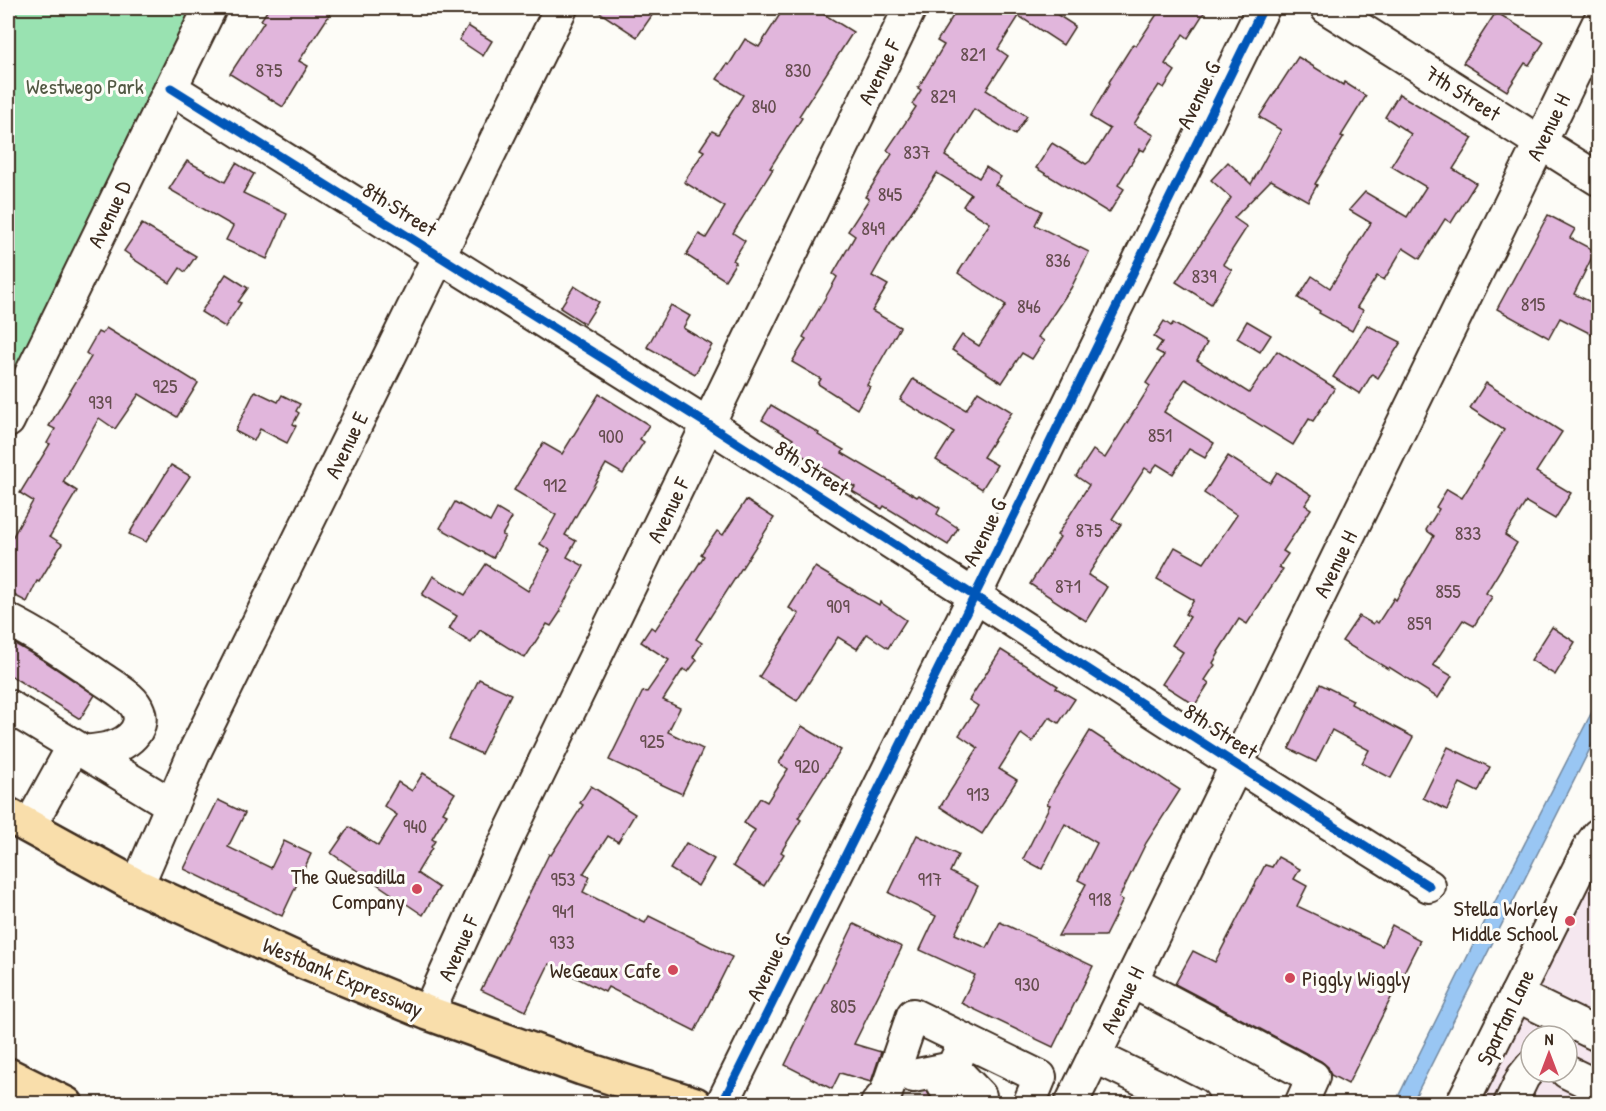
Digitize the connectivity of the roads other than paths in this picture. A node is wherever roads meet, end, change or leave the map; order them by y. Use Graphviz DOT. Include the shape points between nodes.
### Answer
graph roads {
  1 [pos="210,8"];
  2 [pos="561,8"];
  3 [pos="910,8"];
  4 [pos="1263,8"];
  5 [pos="1327,8"];
  6 [pos="1599,24"];
  7 [pos="171,88"];
  8 [pos="1540,142"];
  9 [pos="1599,179"];
  10 [pos="438,257"];
  11 [pos="8,421"];
  12 [pos="709,425"];
  13 [pos="975,596"];
  14 [pos="8,620"];
  15 [pos="8,706"];
  16 [pos="138,729"];
  17 [pos="78,750"];
  18 [pos="1237,765"];
  19 [pos="122,776"];
  20 [pos="172,805"];
  21 [pos="16,822"];
  22 [pos="1599,835"];
  23 [pos="137,886"];
  24 [pos="1429,886"];
  25 [pos="1131,981"];
  26 [pos="1516,995"];
  27 [pos="428,1013"];
  28 [pos="1599,1035"];
  29 [pos="1094,1056"];
  30 [pos="1579,1078"];
  31 [pos="1520,1084"];
  32 [pos="1599,1088"];
  33 [pos="22,1089"];
  34 [pos="1174,1099"];
  35 [pos="1032,1103"];
  36 [pos="66,1104"];
  37 [pos="695,1104"];
  38 [pos="722,1104"];
  39 [pos="876,1104"];
  40 [pos="1071,1104"];
  41 [pos="1300,1104"];
  42 [pos="1462,1104"];
  43 [pos="1510,1104"];
  1 -- 7 [label="street, Avenue D"];
  2 -- 10 [label="street, Avenue E"];
  3 -- 12 [label="street, Avenue F"];
  4 -- 13 [label="street, Avenue G"];
  5 -- 8 [label="street, 7th Street"];
  6 -- 8 [label="street, Avenue H"];
  7 -- 10 [label="street, 8th Street"];
  7 -- 11 [label="street, Avenue D"];
  8 -- 9 [label="street, 7th Street"];
  8 -- 18 [label="street, Avenue H"];
  10 -- 12 [label="street, 8th Street"];
  10 -- 20 [label="street, Avenue E"];
  12 -- 13 [label="street, 8th Street"];
  12 -- 27 [label="street, Avenue F" via="506,841"];
  13 -- 18 [label="street, 8th Street"];
  13 -- 38 [label="street, Avenue G"];
  14 -- 16 [label="street" via="77,661 130,699 140,713"];
  15 -- 17 [label="street"];
  16 -- 17 [label="street" via="120,745"];
  16 -- 19 [label="street" via="136,760"];
  17 -- 19 [label="street"];
  17 -- 21 [label="street"];
  18 -- 24 [label="street, 8th Street"];
  18 -- 25 [label="street, Avenue H"];
  19 -- 20 [label="street"];
  20 -- 23 [label="street, Avenue E"];
  21 -- 23 [label="highway, Westbank Expressway"];
  22 -- 26 [label="street, Spartan Lane"];
  23 -- 27 [label="highway, Westbank Expressway" via="292,957"];
  25 -- 29 [label="street, Avenue H"];
  25 -- 41 [label="street" via="1312,1077"];
  26 -- 28 [label="street"];
  26 -- 42 [label="street, Spartan Lane"];
  27 -- 37 [label="highway, Westbank Expressway"];
  29 -- 34 [label="street"];
  29 -- 40 [label="street, Avenue H"];
  30 -- 32 [label="street"];
  31 -- 43 [label="street"];
  33 -- 36 [label="highway"];
  35 -- 39 [label="street" via="1040,1077 950,1077 913,1015 886,1093"];
}
